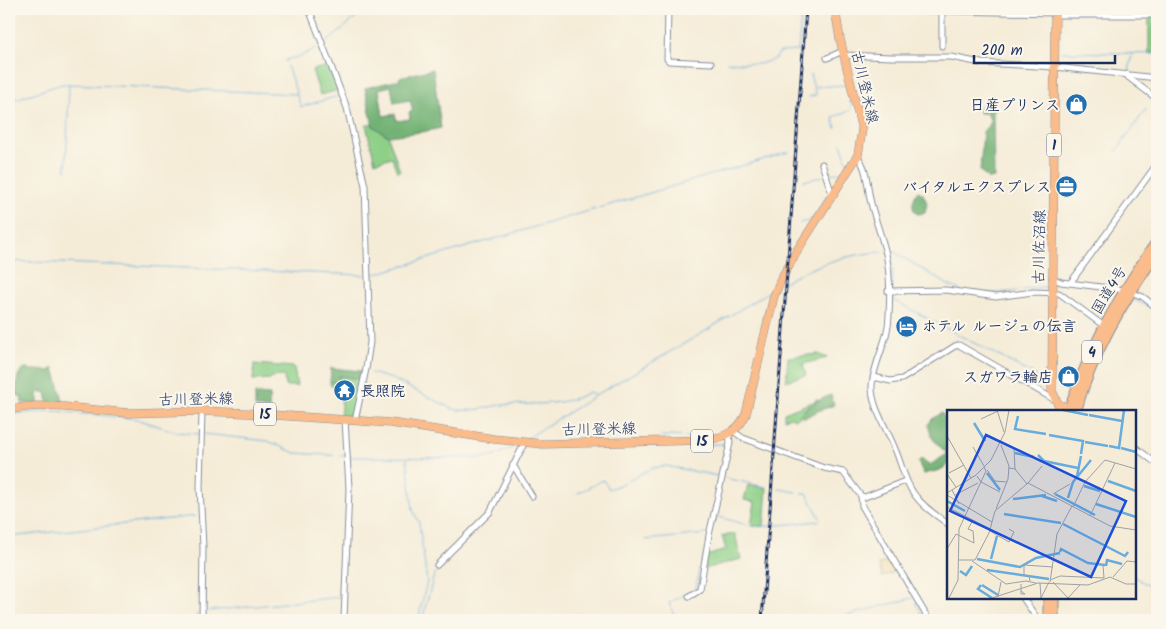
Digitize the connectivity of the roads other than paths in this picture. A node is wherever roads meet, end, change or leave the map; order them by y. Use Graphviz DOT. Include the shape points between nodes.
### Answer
graph roads {
  1 [pos="309,9"];
  2 [pos="668,9"];
  3 [pos="835,9"];
  4 [pos="840,9"];
  5 [pos="850,9"];
  6 [pos="942,10"];
  7 [pos="985,10"];
  8 [pos="1055,12"];
  9 [pos="1157,16"];
  10 [pos="942,46"];
  11 [pos="844,53"];
  12 [pos="827,58"];
  13 [pos="711,63"];
  14 [pos="1055,67"];
  15 [pos="1127,74"];
  16 [pos="1157,78"];
  17 [pos="1157,99"];
  18 [pos="857,156"];
  19 [pos="822,164"];
  20 [pos="1157,164"];
  21 [pos="834,193"];
  22 [pos="1157,241"];
  23 [pos="1157,253"];
  24 [pos="1071,282"];
  25 [pos="1052,285"];
  26 [pos="891,291"];
  27 [pos="1126,294"];
  28 [pos="1157,308"];
  29 [pos="1104,326"];
  30 [pos="874,377"];
  31 [pos="1055,400"];
  32 [pos="9,409"];
  33 [pos="1074,410"];
  34 [pos="202,411"];
  35 [pos="345,420"];
  36 [pos="355,421"];
  37 [pos="731,432"];
  38 [pos="522,442"];
  39 [pos="1136,448"];
  40 [pos="1157,464"];
  41 [pos="513,465"];
  42 [pos="905,481"];
  43 [pos="532,496"];
  44 [pos="861,496"];
  45 [pos="947,523"];
  46 [pos="437,565"];
  47 [pos="688,596"];
  48 [pos="1024,599"];
  49 [pos="1048,599"];
  50 [pos="1054,599"];
  51 [pos="202,620"];
  52 [pos="344,620"];
  53 [pos="929,620"];
  54 [pos="1038,620"];
  55 [pos="1048,620"];
  56 [pos="1054,620"];
  1 -- 36 [label="street" via="346,108 365,186 370,342"];
  2 -- 13 [label="street" via="667,59"];
  3 -- 4 [label="street"];
  3 -- 11 [label="main road, 古川登米線 / 15"];
  5 -- 6 [label="street"];
  6 -- 7 [label="street"];
  6 -- 10 [label="street"];
  7 -- 8 [label="street"];
  8 -- 9 [label="street"];
  8 -- 14 [label="main road, 古川佐沼線 / 1"];
  11 -- 12 [label="street"];
  11 -- 14 [label="street" via="951,57 981,63"];
  11 -- 18 [label="main road, 古川登米線 / 15" via="862,130"];
  14 -- 15 [label="street"];
  14 -- 25 [label="main road, 古川佐沼線 / 1"];
  15 -- 16 [label="street"];
  15 -- 17 [label="street"];
  18 -- 21 [label="main road, 古川登米線 / 15"];
  18 -- 26 [label="street" via="861,160 885,251"];
  19 -- 21 [label="street"];
  20 -- 24 [label="street"];
  21 -- 37 [label="main road, 古川登米線 / 15" via="781,279 746,414"];
  22 -- 27 [label="highway, 国道4号 / 4"];
  23 -- 27 [label="highway, 国道4号 / 4"];
  24 -- 25 [label="street"];
  24 -- 27 [label="street"];
  25 -- 26 [label="street" via="1033,292 996,297 946,290"];
  25 -- 29 [label="street" via="1058,294"];
  25 -- 31 [label="main road, 古川佐沼線 / 1" via="1051,377"];
  26 -- 30 [label="street" via="888,330"];
  27 -- 28 [label="street" via="1143,298"];
  27 -- 29 [label="highway, 国道4号 / 4"];
  27 -- 33 [label="highway, 国道4号 / 4"];
  29 -- 33 [label="highway, 国道4号 / 4" via="1085,366"];
  30 -- 31 [label="street" via="890,381 902,379 959,345"];
  30 -- 42 [label="street" via="872,386 876,407 896,451"];
  31 -- 33 [label="main road"];
  32 -- 34 [label="main road, 古川登米線 / 15" via="35,406 128,413"];
  34 -- 35 [label="main road, 古川登米線 / 15"];
  34 -- 51 [label="street"];
  35 -- 36 [label="main road, 古川登米線 / 15"];
  35 -- 52 [label="street" via="348,498"];
  36 -- 38 [label="main road, 古川登米線 / 15" via="416,426"];
  37 -- 38 [label="main road, 古川登米線 / 15" via="708,440"];
  37 -- 44 [label="street" via="824,468 843,472"];
  37 -- 47 [label="street" via="700,589"];
  38 -- 41 [label="street"];
  39 -- 40 [label="street"];
  41 -- 43 [label="street"];
  41 -- 46 [label="street" via="490,512"];
  42 -- 44 [label="street"];
  42 -- 45 [label="street" via="920,502"];
  44 -- 53 [label="street" via="862,506"];
  48 -- 54 [label="street"];
  49 -- 55 [label="highway"];
  50 -- 56 [label="highway"];
}
